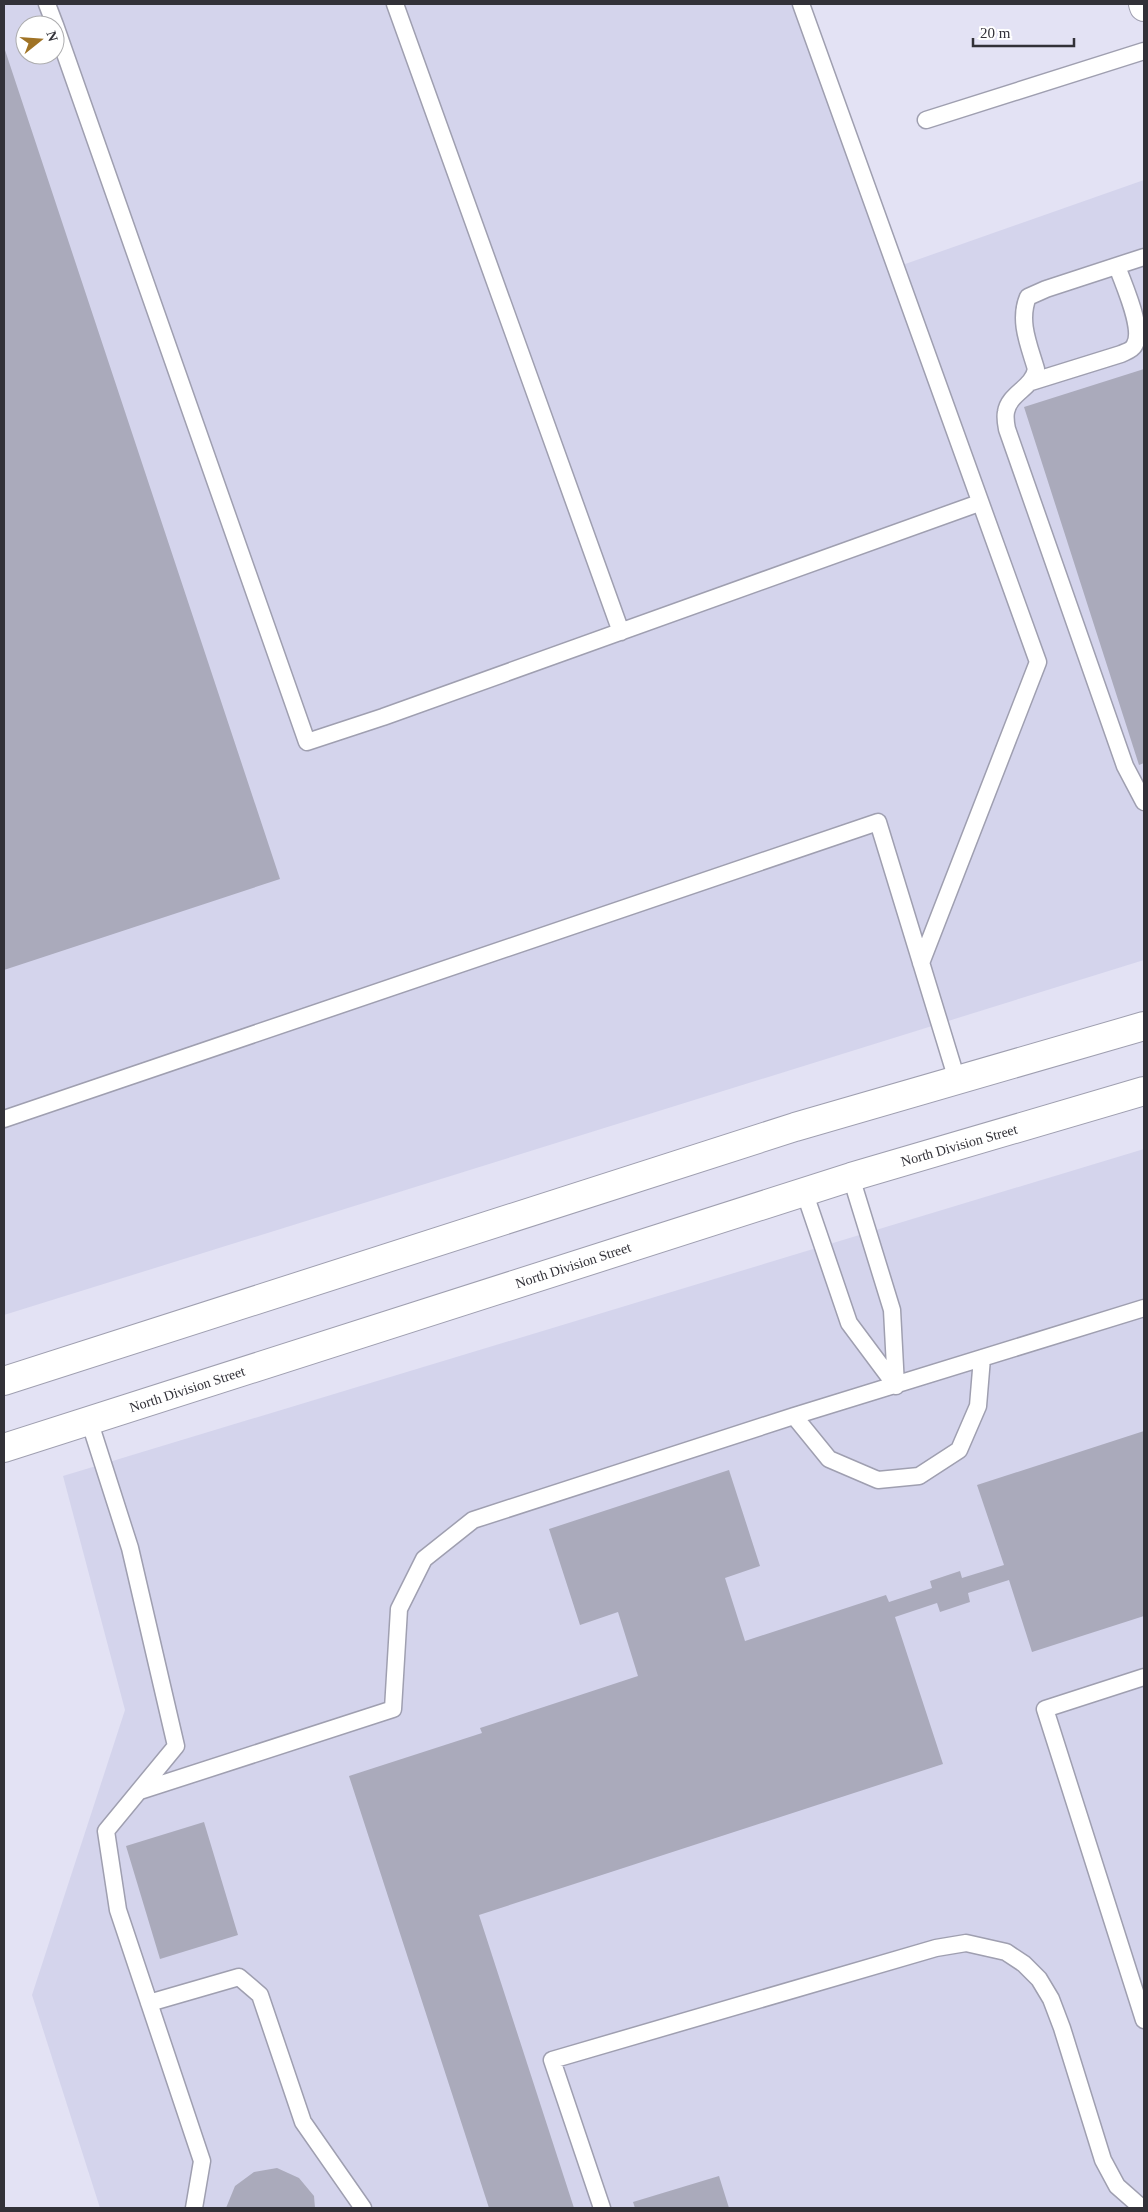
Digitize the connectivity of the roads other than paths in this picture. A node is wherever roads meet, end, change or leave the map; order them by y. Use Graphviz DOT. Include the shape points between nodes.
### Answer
graph roads {
  1 [pos="395,4"];
  2 [pos="801,4"];
  3 [pos="1144,51"];
  4 [pos="65,53"];
  5 [pos="926,120"];
  6 [pos="1144,257"];
  7 [pos="1117,266"];
  8 [pos="1031,382"];
  9 [pos="979,503"];
  10 [pos="622,632"];
  11 [pos="1144,802"];
  12 [pos="921,963"];
  13 [pos="1144,1026"];
  14 [pos="957,1080"];
  15 [pos="1144,1092"];
  16 [pos="4,1120"];
  17 [pos="851,1177"];
  18 [pos="804,1191"];
  19 [pos="1144,1308"];
  20 [pos="982,1358"];
  21 [pos="4,1382"];
  22 [pos="896,1386"];
  23 [pos="794,1416"];
  24 [pos="89,1420"];
  25 [pos="4,1448"];
  26 [pos="1144,1677"];
  27 [pos="140,1791"];
  28 [pos="149,2003"];
  29 [pos="1144,2020"];
  30 [pos="194,2208"];
  31 [pos="363,2208"];
  32 [pos="602,2208"];
  33 [pos="1142,2208"];
  1 -- 10 [label="lane"];
  2 -- 9 [label="lane"];
  3 -- 5 [label="lane"];
  4 -- 10 [label="lane" via="307,742"];
  6 -- 7 [label="lane"];
  7 -- 8 [label="lane" via="1028,297 1023,309 1023,325 1036,369"];
  7 -- 8 [label="lane" via="1137,327 1138,339 1133,348"];
  8 -- 11 [label="lane" via="1012,398 1006,412 1007,429 1125,766"];
  9 -- 10 [label="lane"];
  9 -- 12 [label="lane" via="1038,662"];
  12 -- 14 [label="lane"];
  12 -- 16 [label="lane" via="878,822"];
  13 -- 14 [label="main road"];
  14 -- 21 [label="main road" via="795,1127"];
  15 -- 17 [label="main road, North Division Street"];
  17 -- 18 [label="main road, North Division Street"];
  17 -- 22 [label="lane" via="892,1310"];
  18 -- 22 [label="lane" via="849,1323"];
  18 -- 24 [label="main road, North Division Street"];
  19 -- 20 [label="lane"];
  20 -- 22 [label="lane"];
  20 -- 23 [label="lane" via="978,1406 959,1450 919,1476 878,1480 829,1459"];
  22 -- 23 [label="lane"];
  23 -- 27 [label="lane" via="473,1520 424,1559 399,1610 393,1709"];
  24 -- 25 [label="main road, North Division Street"];
  24 -- 27 [label="lane" via="130,1548 176,1746"];
  26 -- 29 [label="lane" via="1045,1709"];
  27 -- 28 [label="lane" via="106,1831 118,1910"];
  28 -- 30 [label="lane" via="202,2161"];
  28 -- 31 [label="lane" via="239,1977 260,1995 303,2122"];
  32 -- 33 [label="lane" via="552,2060 936,1948 966,1943 1006,1952 1039,1979 1062,2028 1103,2160 1118,2186"];
}
